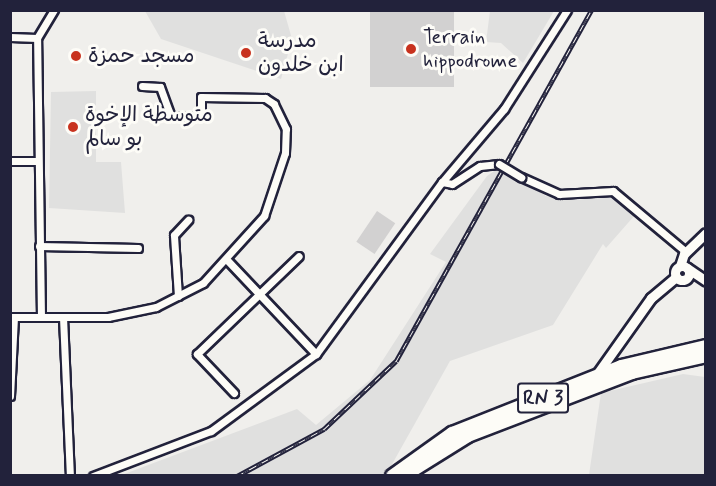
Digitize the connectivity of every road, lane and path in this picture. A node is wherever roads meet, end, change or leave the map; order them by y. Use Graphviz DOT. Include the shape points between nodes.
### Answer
graph roads {
  1 [pos="54,10"];
  2 [pos="567,10"];
  3 [pos="10,37"];
  4 [pos="37,38"];
  5 [pos="142,86"];
  6 [pos="10,161"];
  7 [pos="38,161"];
  8 [pos="442,182"];
  9 [pos="188,220"];
  10 [pos="705,233"];
  11 [pos="39,246"];
  12 [pos="138,248"];
  13 [pos="686,252"];
  14 [pos="299,256"];
  15 [pos="228,261"];
  16 [pos="684,267"];
  17 [pos="680,278"];
  18 [pos="703,280"];
  19 [pos="260,294"];
  20 [pos="177,296"];
  21 [pos="12,317"];
  22 [pos="40,317"];
  23 [pos="63,317"];
  24 [pos="705,346"];
  25 [pos="316,354"];
  26 [pos="705,356"];
  27 [pos="596,376"];
  28 [pos="234,393"];
  29 [pos="10,396"];
  30 [pos="76,415"];
  31 [pos="67,416"];
  32 [pos="70,476"];
  33 [pos="93,476"];
  34 [pos="392,476"];
  35 [pos="404,476"];
  1 -- 4 [label="street"];
  2 -- 8 [label="street" via="504,109"];
  3 -- 4 [label="street"];
  4 -- 7 [label="street"];
  5 -- 15 [label="street" via="160,87 171,117 201,116 201,97 265,98 282,114 285,153 275,190 264,216"];
  6 -- 7 [label="street"];
  7 -- 11 [label="street"];
  8 -- 13 [label="street, bridge" via="452,184 480,166 499,164 559,194 613,192"];
  8 -- 25 [label="street"];
  9 -- 20 [label="street" via="174,235"];
  10 -- 13 [label="main road"];
  11 -- 12 [label="street"];
  11 -- 22 [label="street"];
  13 -- 16 [label="main road"];
  14 -- 19 [label="street"];
  15 -- 19 [label="street"];
  15 -- 20 [label="street"];
  16 -- 17 [label="main road"];
  16 -- 18 [label="main road"];
  17 -- 18 [label="main road"];
  17 -- 27 [label="main road" via="651,298"];
  19 -- 25 [label="street"];
  19 -- 28 [label="street" via="197,354"];
  20 -- 23 [label="street" via="132,314"];
  21 -- 22 [label="street"];
  21 -- 29 [label="street"];
  22 -- 23 [label="street"];
  23 -- 31 [label="street"];
  24 -- 27 [label="highway, RN 3"];
  25 -- 33 [label="street" via="219,427"];
  26 -- 35 [label="highway, RN 3" via="632,373 468,436"];
  27 -- 34 [label="highway, RN 3" via="452,433"];
  30 -- 31 [label="street"];
  31 -- 32 [label="street"];
}
